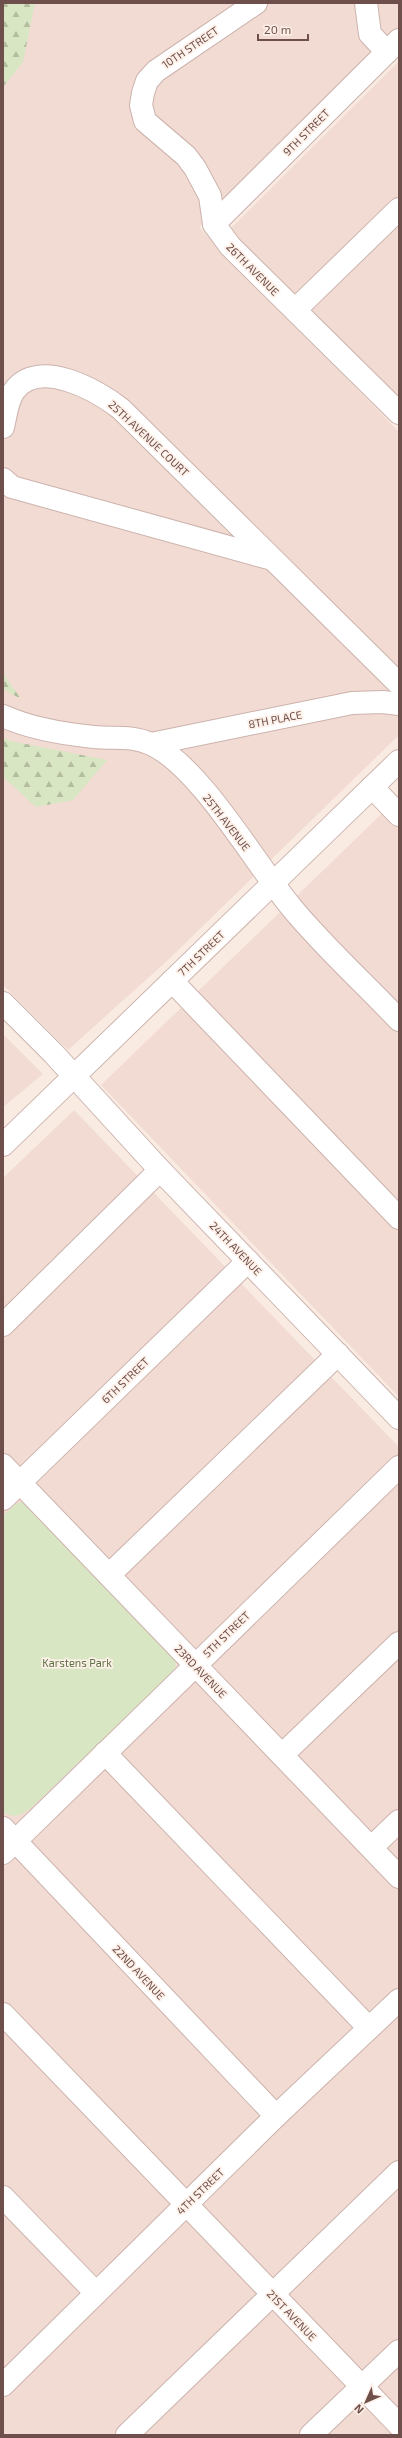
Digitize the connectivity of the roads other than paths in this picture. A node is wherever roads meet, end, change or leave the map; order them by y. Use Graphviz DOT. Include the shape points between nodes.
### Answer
graph roads {
  1 [pos="256,3"];
  2 [pos="366,3"];
  3 [pos="393,46"];
  4 [pos="141,105"];
  5 [pos="399,209"];
  6 [pos="214,224"];
  7 [pos="295,310"];
  8 [pos="395,401"];
  9 [pos="3,427"];
  10 [pos="3,479"];
  11 [pos="273,559"];
  12 [pos="399,684"];
  13 [pos="399,704"];
  14 [pos="3,716"];
  15 [pos="151,744"];
  16 [pos="399,761"];
  17 [pos="372,787"];
  18 [pos="399,815"];
  19 [pos="273,883"];
  20 [pos="172,981"];
  21 [pos="3,1003"];
  22 [pos="399,1020"];
  23 [pos="74,1077"];
  24 [pos="3,1144"];
  25 [pos="160,1170"];
  26 [pos="399,1218"];
  27 [pos="248,1261"];
  28 [pos="3,1325"];
  29 [pos="338,1354"];
  30 [pos="399,1418"];
  31 [pos="3,1465"];
  32 [pos="399,1467"];
  33 [pos="20,1482"];
  34 [pos="3,1499"];
  35 [pos="109,1575"];
  36 [pos="399,1643"];
  37 [pos="195,1664"];
  38 [pos="105,1753"];
  39 [pos="282,1755"];
  40 [pos="399,1821"];
  41 [pos="7,1841"];
  42 [pos="372,1847"];
  43 [pos="399,1876"];
  44 [pos="399,2000"];
  45 [pos="3,2014"];
  46 [pos="369,2028"];
  47 [pos="276,2116"];
  48 [pos="399,2172"];
  49 [pos="3,2197"];
  50 [pos="186,2204"];
  51 [pos="96,2293"];
  52 [pos="272,2295"];
  53 [pos="399,2351"];
  54 [pos="4,2382"];
  55 [pos="362,2386"];
  56 [pos="399,2425"];
  57 [pos="127,2435"];
  58 [pos="311,2435"];
  1 -- 4 [label="street, 10TH STREET" via="156,71 147,81"];
  2 -- 3 [label="street" via="370,34"];
  3 -- 6 [label="street, 9TH STREET"];
  4 -- 6 [label="street, 26TH AVENUE" via="145,121 186,156 195,168 210,196"];
  5 -- 7 [label="street"];
  6 -- 7 [label="street, 26TH AVENUE" via="230,246"];
  7 -- 8 [label="street, 26TH AVENUE"];
  9 -- 11 [label="street, 25TH AVENUE COURT" via="13,392 29,378 49,377 96,391 121,409"];
  10 -- 11 [label="street, 25TH AVENUE COURT" via="12,487"];
  11 -- 12 [label="street, 25TH AVENUE COURT"];
  13 -- 15 [label="street, 8TH PLACE" via="352,703"];
  14 -- 15 [label="street, 25TH AVENUE" via="19,724 60,732 96,737 128,736"];
  15 -- 19 [label="street, 25TH AVENUE" via="171,756 187,772"];
  16 -- 17 [label="street, 7TH STREET"];
  17 -- 18 [label="street"];
  17 -- 19 [label="street, 7TH STREET"];
  19 -- 20 [label="street, 7TH STREET"];
  19 -- 22 [label="street, 25TH AVENUE" via="292,909"];
  20 -- 23 [label="street, 7TH STREET"];
  20 -- 26 [label="street"];
  21 -- 23 [label="street, 24TH AVENUE"];
  23 -- 24 [label="street, 7TH STREET"];
  23 -- 25 [label="street, 24TH AVENUE"];
  25 -- 27 [label="street, 24TH AVENUE"];
  25 -- 28 [label="street"];
  27 -- 29 [label="street, 24TH AVENUE"];
  27 -- 33 [label="street, 6TH STREET"];
  29 -- 30 [label="street, 24TH AVENUE"];
  29 -- 35 [label="street"];
  31 -- 33 [label="street, 23RD AVENUE"];
  32 -- 37 [label="street, 5TH STREET"];
  33 -- 34 [label="street, 6TH STREET"];
  33 -- 35 [label="street, 23RD AVENUE"];
  35 -- 37 [label="street, 23RD AVENUE"];
  36 -- 39 [label="street"];
  37 -- 38 [label="street, 5TH STREET"];
  37 -- 39 [label="street, 23RD AVENUE"];
  38 -- 41 [label="street, 5TH STREET"];
  38 -- 46 [label="street"];
  39 -- 42 [label="street, 23RD AVENUE"];
  40 -- 42 [label="street"];
  41 -- 47 [label="street, 22ND AVENUE"];
  42 -- 43 [label="street, 23RD AVENUE"];
  44 -- 46 [label="street, 4TH STREET"];
  45 -- 50 [label="street, 21ST AVENUE"];
  46 -- 47 [label="street, 4TH STREET"];
  47 -- 50 [label="street, 4TH STREET"];
  48 -- 52 [label="street"];
  49 -- 51 [label="street"];
  50 -- 51 [label="street, 4TH STREET"];
  50 -- 52 [label="street, 21ST AVENUE"];
  51 -- 54 [label="street, 4TH STREET"];
  52 -- 55 [label="street, 21ST AVENUE"];
  52 -- 57 [label="street"];
  53 -- 55 [label="street"];
  55 -- 56 [label="street, 21ST AVENUE"];
  55 -- 58 [label="street"];
}
